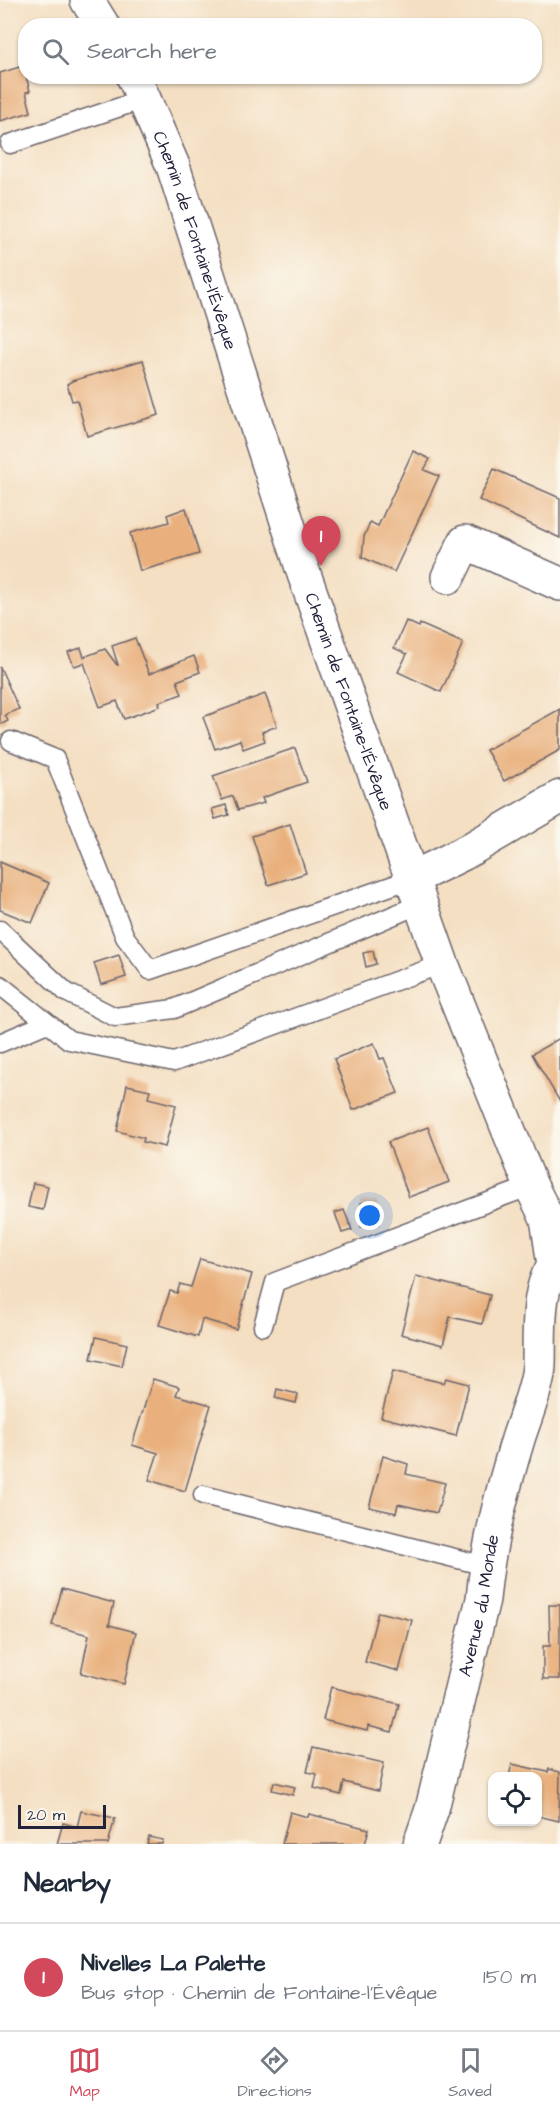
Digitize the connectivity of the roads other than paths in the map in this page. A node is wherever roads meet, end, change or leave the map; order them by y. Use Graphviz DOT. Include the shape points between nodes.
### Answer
graph roads {
  1 [pos="87,0"];
  2 [pos="98,18"];
  3 [pos="139,88"];
  4 [pos="10,144"];
  5 [pos="448,577"];
  6 [pos="560,584"];
  7 [pos="10,741"];
  8 [pos="560,797"];
  9 [pos="416,891"];
  10 [pos="0,930"];
  11 [pos="442,964"];
  12 [pos="0,986"];
  13 [pos="47,1023"];
  14 [pos="0,1043"];
  15 [pos="531,1186"];
  16 [pos="553,1223"];
  17 [pos="555,1282"];
  18 [pos="263,1326"];
  19 [pos="550,1357"];
  20 [pos="203,1495"];
  21 [pos="486,1566"];
  22 [pos="420,1844"];
  1 -- 2 [label="street"];
  3 -- 4 [label="lane"];
  3 -- 9 [label="street, Chemin de Fontaine-l'Évêque" via="173,166 304,574"];
  5 -- 6 [label="street" via="465,542"];
  7 -- 9 [label="lane" via="55,759 124,937 150,970"];
  8 -- 9 [label="street" via="464,853"];
  9 -- 10 [label="lane" via="174,1009 115,1017 66,992"];
  9 -- 11 [label="street, Chemin de Fontaine-l'Évêque"];
  11 -- 13 [label="lane" via="174,1062 69,1040"];
  11 -- 15 [label="street, Chemin de Fontaine-l'Évêque"];
  12 -- 13 [label="lane"];
  13 -- 14 [label="lane"];
  15 -- 16 [label="street, Chemin de Fontaine-l'Évêque"];
  15 -- 18 [label="lane" via="275,1282"];
  16 -- 17 [label="street, Chemin de Fontaine-l'Évêque"];
  17 -- 19 [label="street, Avenue du Monde" via="540,1321"];
  19 -- 21 [label="street, Avenue du Monde" via="502,1492"];
  20 -- 21 [label="lane"];
  21 -- 22 [label="street, Avenue du Monde" via="483,1599"];
}
